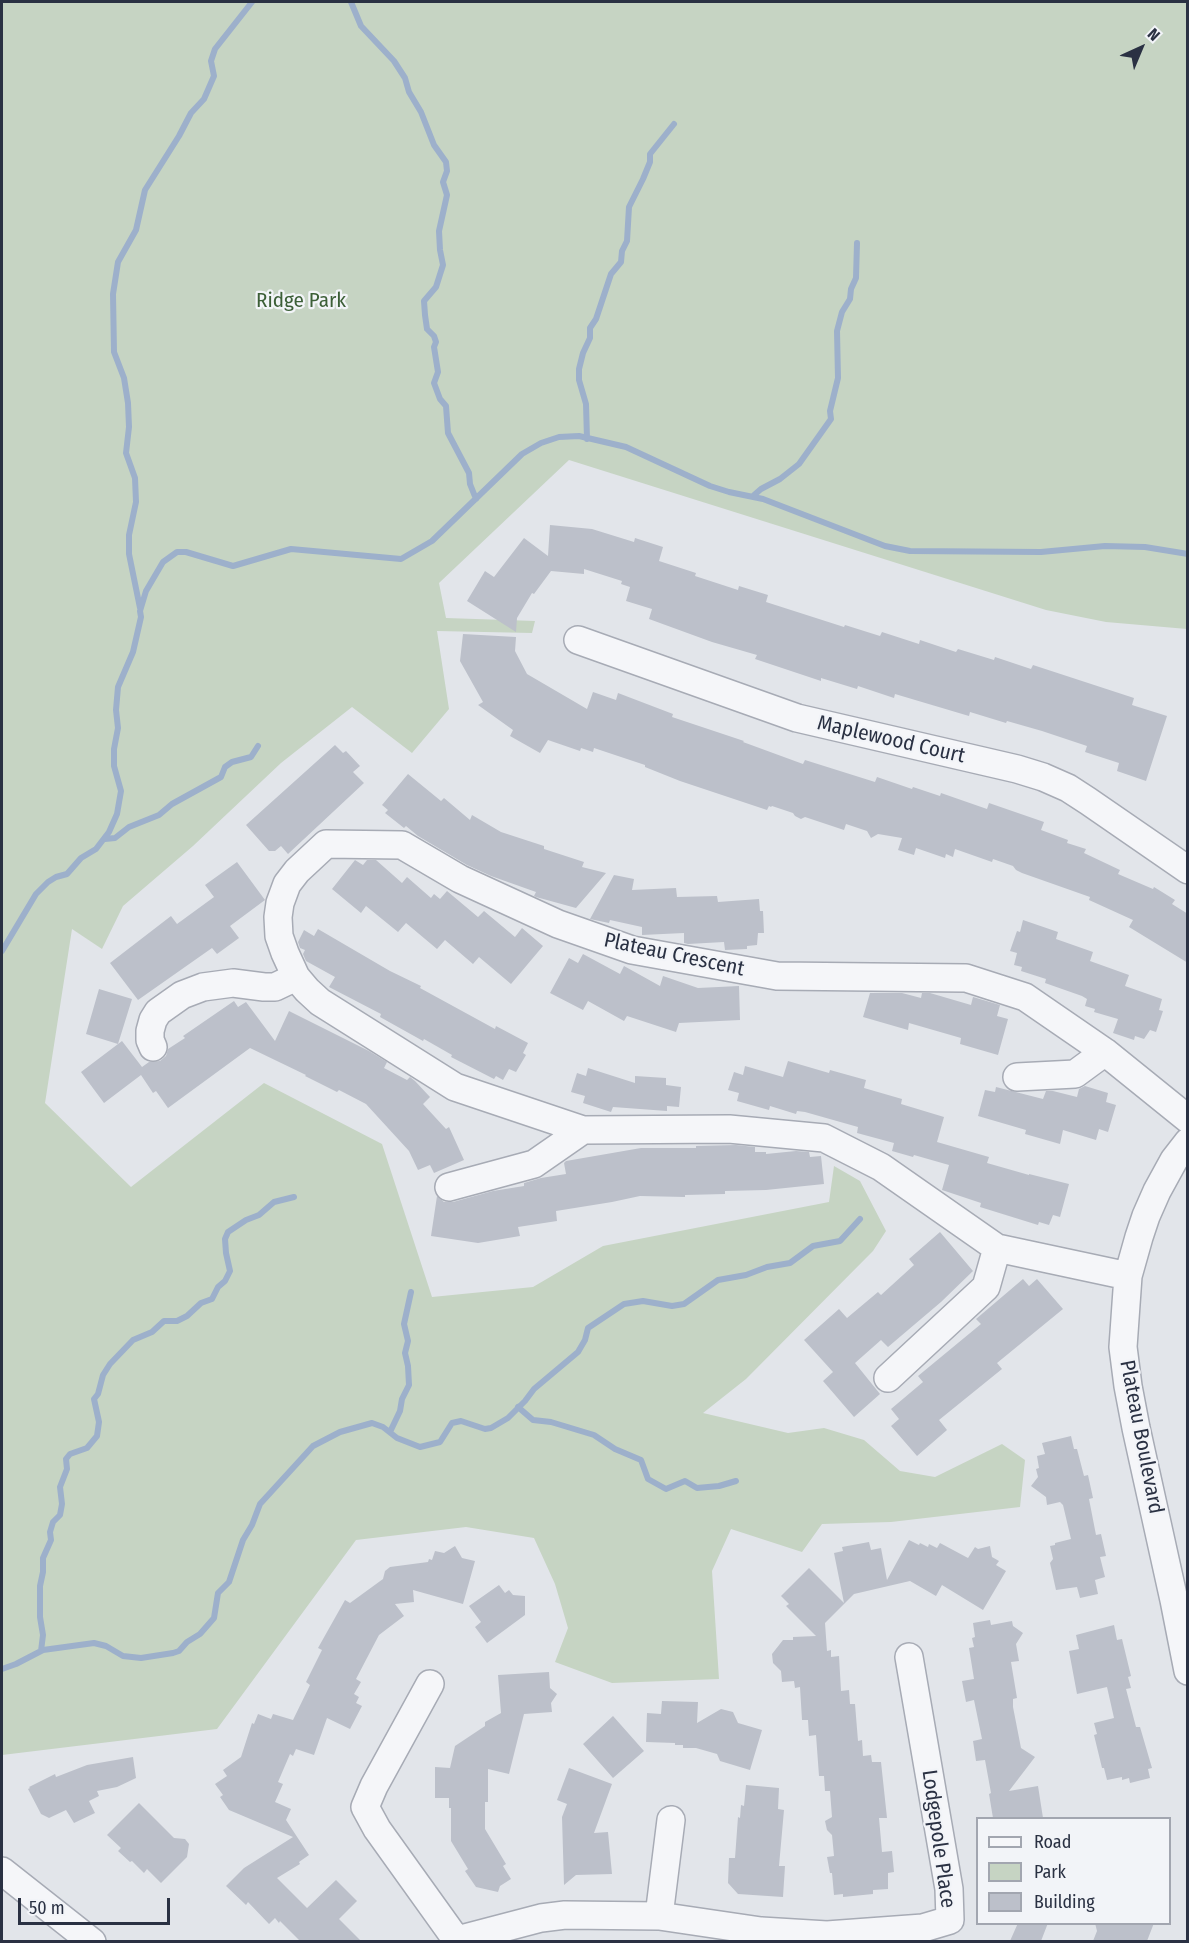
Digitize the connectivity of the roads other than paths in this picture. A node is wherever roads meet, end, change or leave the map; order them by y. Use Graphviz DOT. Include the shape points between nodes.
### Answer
graph roads {
  1 [pos="578,640"];
  2 [pos="1188,870"];
  3 [pos="296,977"];
  4 [pos="153,1047"];
  5 [pos="1106,1052"];
  6 [pos="1017,1077"];
  7 [pos="1188,1119"];
  8 [pos="583,1130"];
  9 [pos="1188,1142"];
  10 [pos="449,1187"];
  11 [pos="997,1248"];
  12 [pos="1128,1276"];
  13 [pos="888,1378"];
  14 [pos="1181,1599"];
  15 [pos="909,1657"];
  16 [pos="1188,1671"];
  17 [pos="430,1684"];
  18 [pos="671,1820"];
  19 [pos="2,1871"];
  20 [pos="659,1916"];
  21 [pos="92,1941"];
  22 [pos="458,1941"];
  1 -- 2 [label="street, Maplewood Court" via="797,718 1043,777 1068,788"];
  3 -- 4 [label="street" via="275,987 233,983 182,995 153,1020"];
  3 -- 5 [label="street, Plateau Crescent" via="279,936 278,917 287,884 297,871 326,843 402,845 460,879 558,924 632,950 777,976 966,978 1025,997"];
  3 -- 8 [label="street, Plateau Crescent" via="320,1002 455,1087"];
  5 -- 6 [label="street" via="1075,1074"];
  5 -- 7 [label="street, Plateau Crescent"];
  8 -- 10 [label="street" via="534,1164"];
  8 -- 11 [label="street, Plateau Crescent" via="729,1129 824,1138 881,1167"];
  9 -- 12 [label="street, Plateau Boulevard" via="1174,1160 1146,1216"];
  11 -- 12 [label="street, Plateau Crescent"];
  11 -- 13 [label="street" via="986,1287"];
  12 -- 14 [label="street, Plateau Boulevard" via="1123,1347 1128,1386"];
  14 -- 16 [label="street, Plateau Boulevard"];
  15 -- 20 [label="street, Lodgepole Place" via="949,1889 950,1920 923,1928 827,1935 761,1931"];
  17 -- 22 [label="street" via="365,1807"];
  18 -- 20 [label="street"];
  19 -- 21 [label="street"];
  20 -- 22 [label="street, Lodgepole Place" via="553,1916"];
}
